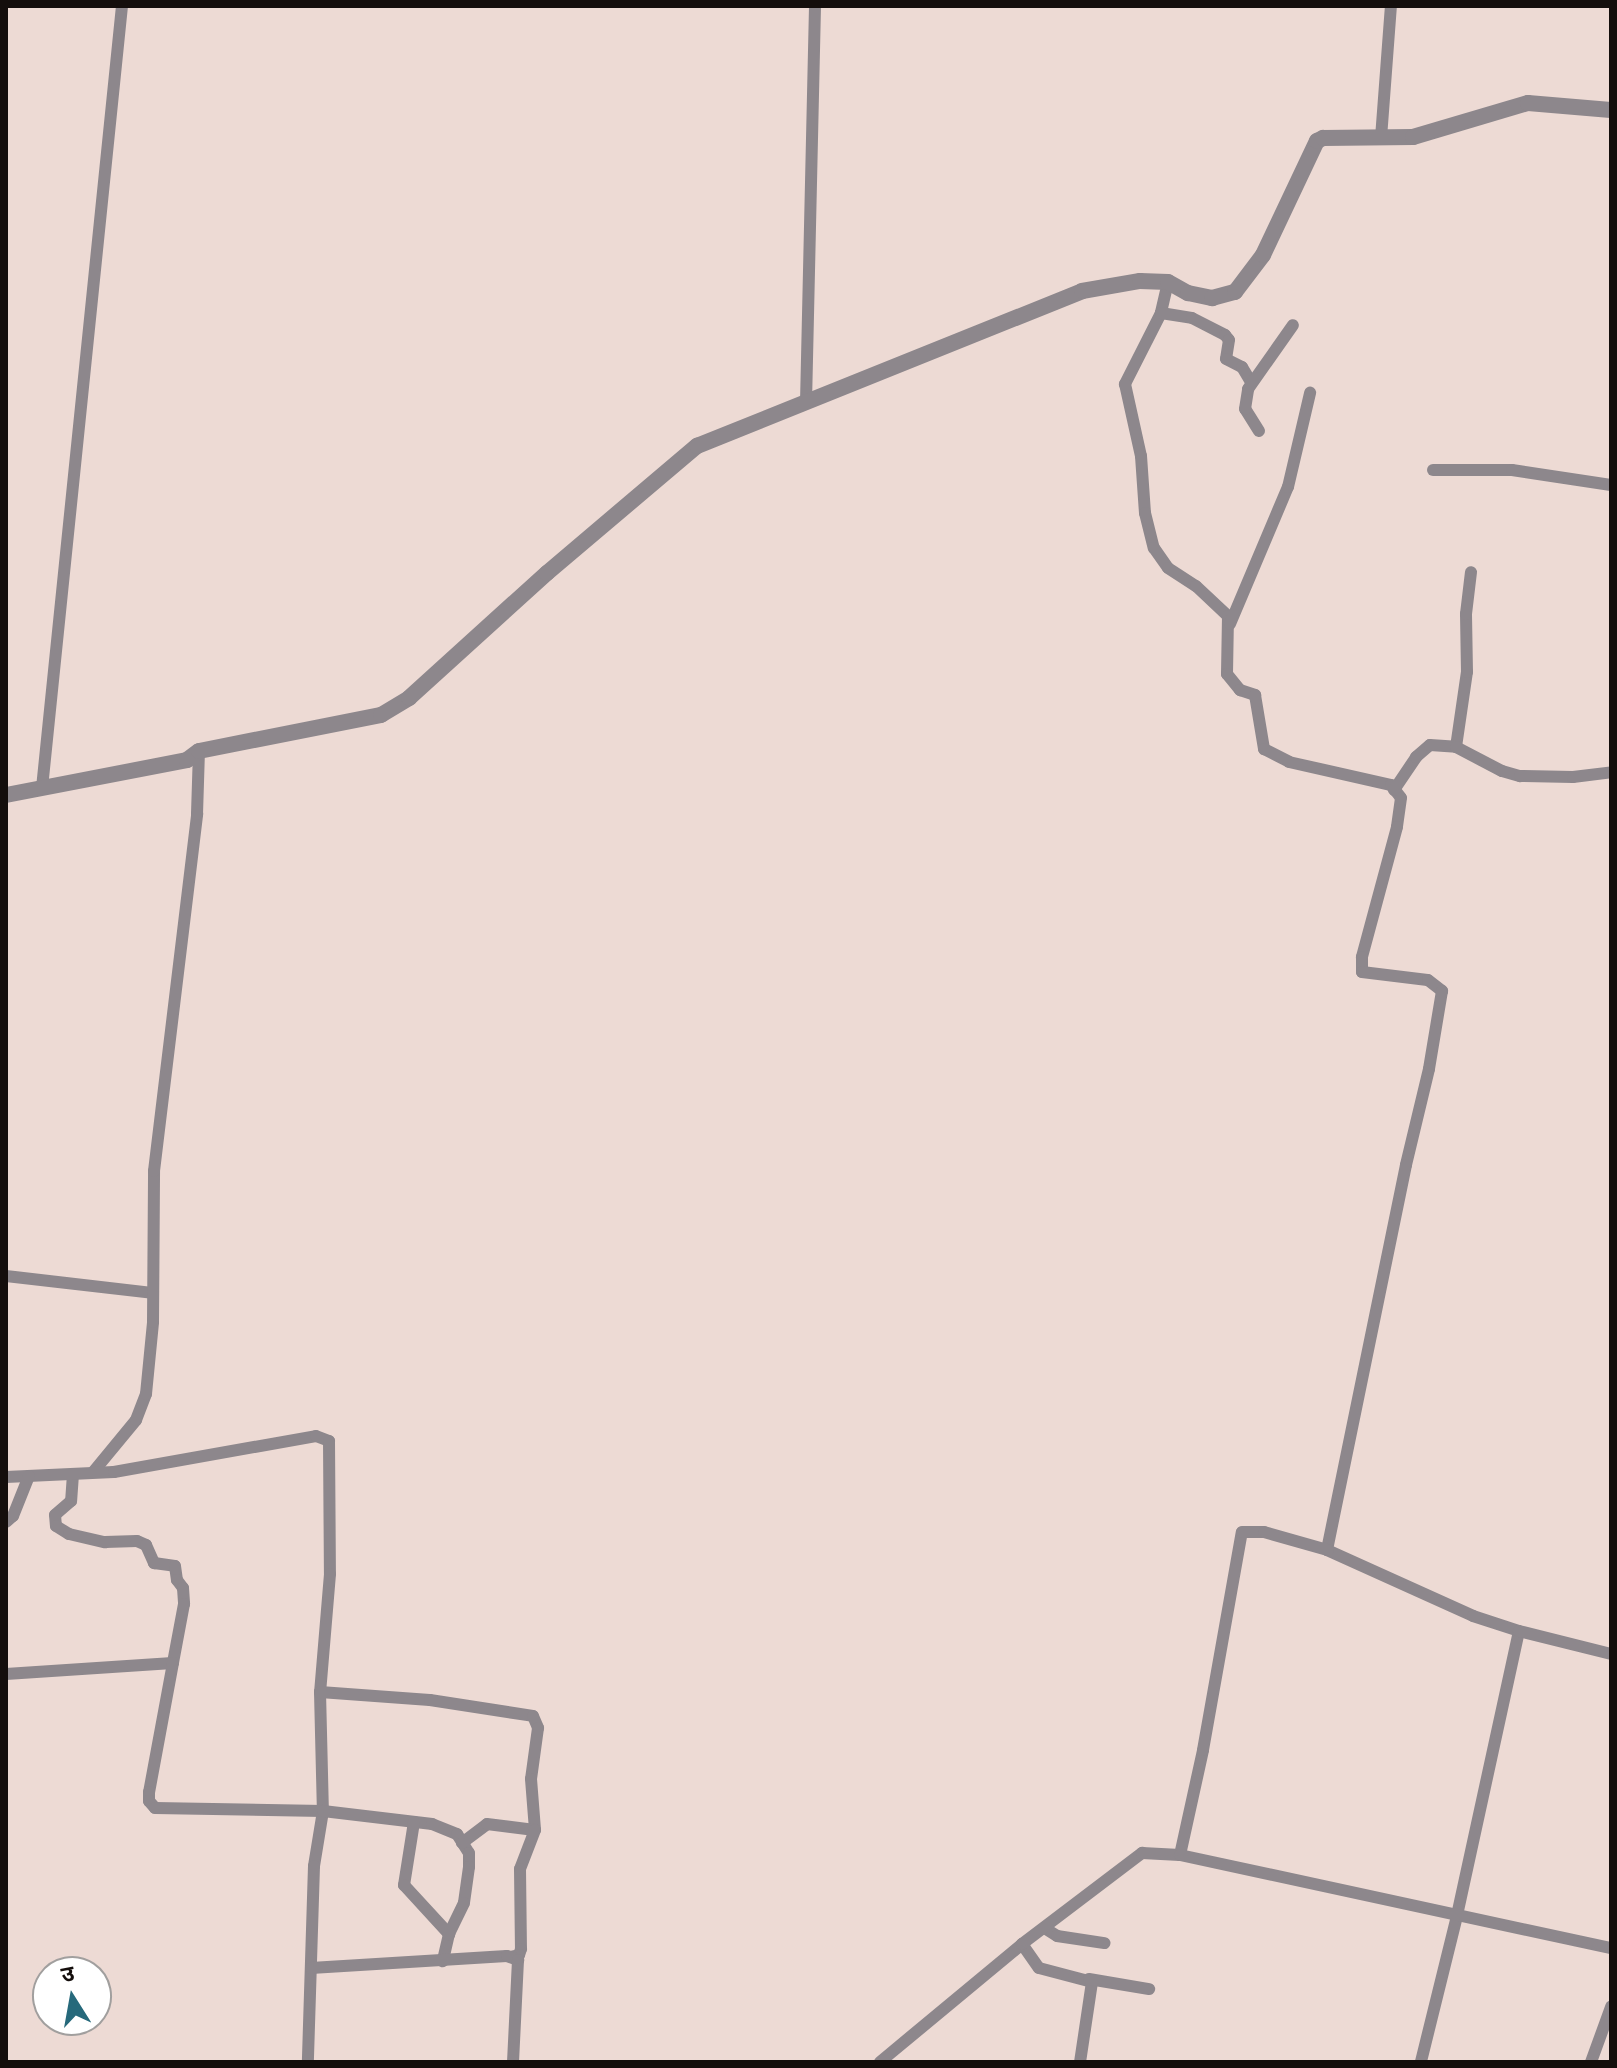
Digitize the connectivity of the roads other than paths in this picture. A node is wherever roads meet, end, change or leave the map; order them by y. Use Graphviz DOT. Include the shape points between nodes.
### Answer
graph roads {
  1 [pos="122,6"];
  2 [pos="815,6"];
  3 [pos="1391,6"];
  4 [pos="1611,110"];
  5 [pos="1381,138"];
  6 [pos="1168,282"];
  7 [pos="1161,313"];
  8 [pos="1293,325"];
  9 [pos="1251,382"];
  10 [pos="1310,393"];
  11 [pos="806,403"];
  12 [pos="1259,431"];
  13 [pos="1433,470"];
  14 [pos="1611,485"];
  15 [pos="1471,572"];
  16 [pos="1230,624"];
  17 [pos="1456,747"];
  18 [pos="199,751"];
  19 [pos="1611,772"];
  20 [pos="42,788"];
  21 [pos="1394,790"];
  22 [pos="6,795"];
  23 [pos="6,1276"];
  24 [pos="152,1293"];
  25 [pos="104,1471"];
  26 [pos="73,1474"];
  27 [pos="29,1476"];
  28 [pos="6,1477"];
  29 [pos="6,1522"];
  30 [pos="1327,1550"];
  31 [pos="1519,1631"];
  32 [pos="1611,1654"];
  33 [pos="173,1663"];
  34 [pos="6,1674"];
  35 [pos="320,1692"];
  36 [pos="323,1811"];
  37 [pos="414,1822"];
  38 [pos="535,1830"];
  39 [pos="462,1843"];
  40 [pos="1180,1855"];
  41 [pos="1457,1916"];
  42 [pos="1046,1929"];
  43 [pos="449,1934"];
  44 [pos="1104,1943"];
  45 [pos="1022,1944"];
  46 [pos="1611,1948"];
  47 [pos="511,1957"];
  48 [pos="443,1961"];
  49 [pos="311,1968"];
  50 [pos="1089,1979"];
  51 [pos="1149,1989"];
  52 [pos="1611,2007"];
  53 [pos="308,2062"];
  54 [pos="513,2062"];
  55 [pos="880,2062"];
  56 [pos="1080,2062"];
  57 [pos="1421,2062"];
  58 [pos="1591,2062"];
  1 -- 20 [label="street"];
  2 -- 11 [label="street"];
  3 -- 5 [label="street"];
  4 -- 5 [label="street" via="1528,103 1444,131"];
  5 -- 6 [label="street" via="1331,136 1317,141 1263,255 1235,292 1212,298"];
  6 -- 7 [label="street"];
  6 -- 11 [label="street" via="1126,282 1082,291"];
  7 -- 9 [label="street" via="1192,318 1225,335 1226,359 1242,367"];
  7 -- 16 [label="street" via="1125,384 1141,456 1148,530 1159,559 1216,603"];
  8 -- 9 [label="street"];
  9 -- 12 [label="street" via="1245,409"];
  10 -- 16 [label="street" via="1288,487"];
  11 -- 18 [label="street" via="697,446 392,710"];
  13 -- 14 [label="street" via="1512,470"];
  15 -- 17 [label="street" via="1467,672"];
  16 -- 21 [label="street" via="1227,674 1257,699 1264,749 1289,762 1376,781"];
  17 -- 19 [label="street" via="1520,776"];
  17 -- 21 [label="street" via="1423,749"];
  18 -- 20 [label="street" via="187,760"];
  18 -- 24 [label="street" via="197,814 154,1171"];
  20 -- 22 [label="street"];
  21 -- 30 [label="street" via="1401,798 1398,818 1362,972 1428,980 1442,995"];
  23 -- 24 [label="street"];
  24 -- 25 [label="street" via="144,1404"];
  25 -- 26 [label="street"];
  25 -- 35 [label="street" via="305,1437 326,1439 331,1545"];
  26 -- 27 [label="street"];
  26 -- 33 [label="street" via="71,1501 55,1515 56,1526 105,1542 137,1541 146,1545 154,1563 175,1566 184,1604"];
  27 -- 28 [label="street"];
  27 -- 29 [label="street"];
  30 -- 31 [label="street" via="1473,1616"];
  30 -- 40 [label="street" via="1264,1532 1242,1532"];
  31 -- 32 [label="street"];
  31 -- 41 [label="street"];
  33 -- 34 [label="street"];
  33 -- 36 [label="street" via="151,1805"];
  35 -- 36 [label="street"];
  35 -- 38 [label="street" via="430,1700 533,1716 538,1721 531,1779"];
  36 -- 37 [label="street"];
  36 -- 49 [label="street" via="314,1866"];
  37 -- 39 [label="street" via="452,1830"];
  37 -- 43 [label="street" via="404,1885"];
  38 -- 39 [label="street" via="487,1824"];
  38 -- 47 [label="street" via="520,1869 521,1949"];
  39 -- 43 [label="street" via="469,1853 464,1903"];
  40 -- 41 [label="street"];
  40 -- 42 [label="street" via="1134,1855"];
  41 -- 46 [label="street"];
  41 -- 57 [label="street"];
  42 -- 44 [label="street" via="1057,1936"];
  42 -- 45 [label="street"];
  43 -- 48 [label="street"];
  45 -- 50 [label="street" via="1039,1968"];
  45 -- 55 [label="street"];
  47 -- 48 [label="street"];
  47 -- 54 [label="street" via="519,1965"];
  48 -- 49 [label="street"];
  49 -- 53 [label="street"];
  50 -- 51 [label="street"];
  50 -- 56 [label="street"];
  52 -- 58 [label="street"];
}
